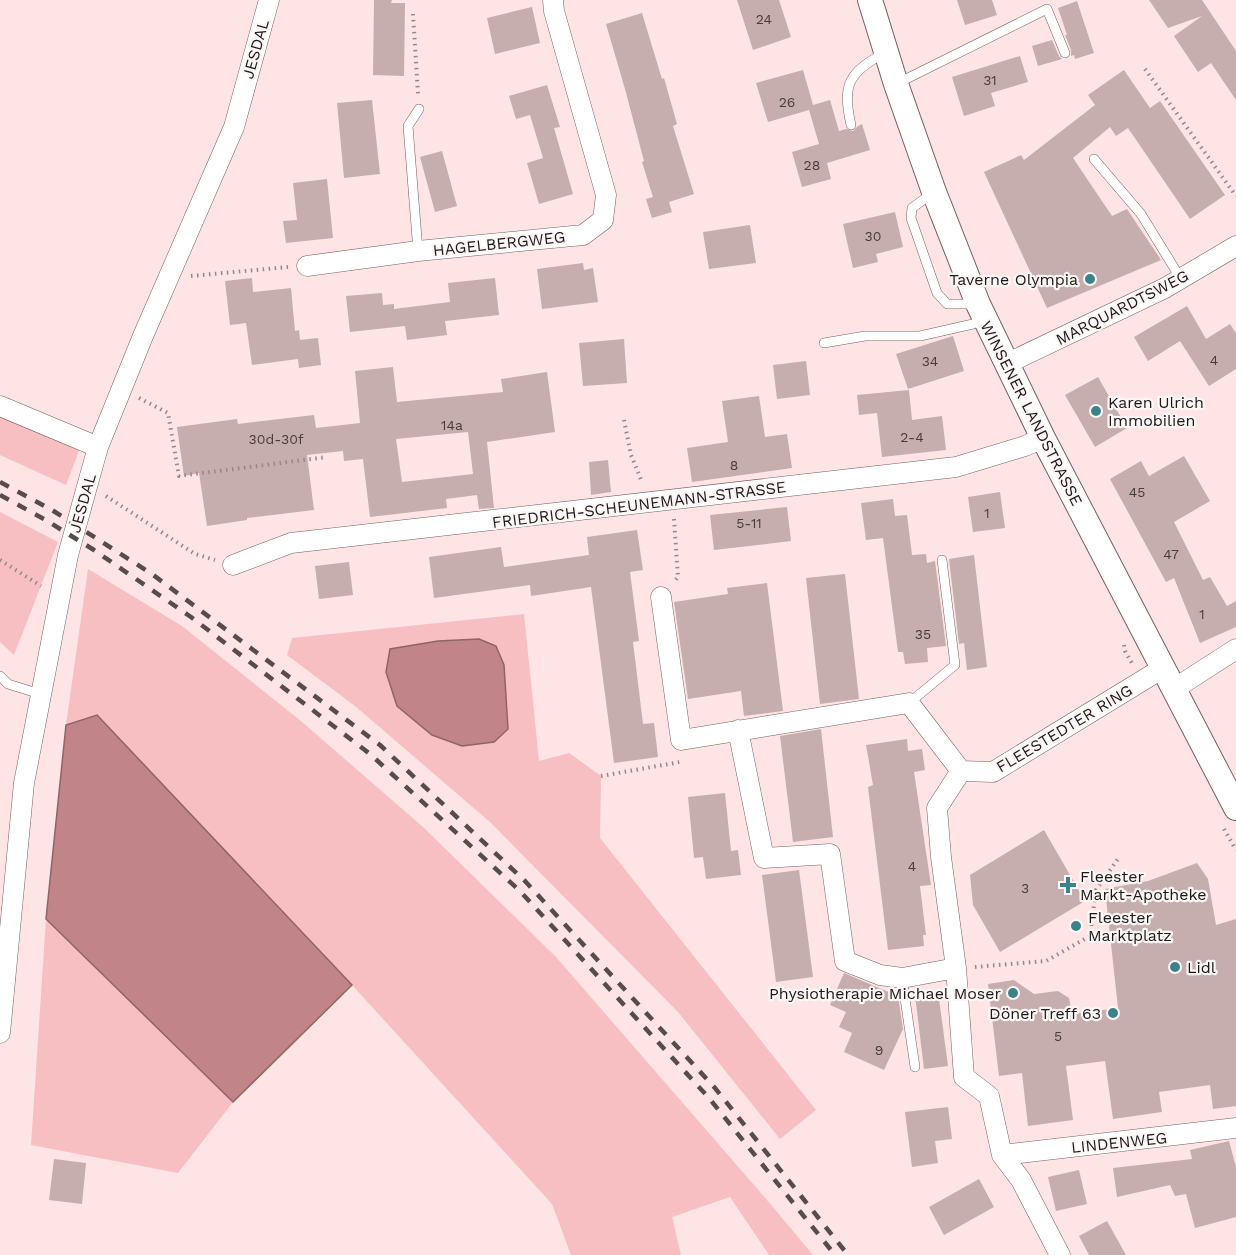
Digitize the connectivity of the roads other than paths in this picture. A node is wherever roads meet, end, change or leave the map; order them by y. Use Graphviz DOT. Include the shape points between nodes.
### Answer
graph roads {
  1 [pos="269,0"];
  2 [pos="553,0"];
  3 [pos="870,0"];
  4 [pos="886,52"];
  5 [pos="1065,53"];
  6 [pos="896,84"];
  7 [pos="419,109"];
  8 [pos="851,125"];
  9 [pos="1094,159"];
  10 [pos="934,192"];
  11 [pos="1236,246"];
  12 [pos="418,251"];
  13 [pos="307,266"];
  14 [pos="1181,279"];
  15 [pos="981,311"];
  16 [pos="824,343"];
  17 [pos="1006,364"];
  18 [pos="0,406"];
  19 [pos="1043,438"];
  20 [pos="98,447"];
  21 [pos="942,560"];
  22 [pos="233,565"];
  23 [pos="661,597"];
  24 [pos="1236,649"];
  25 [pos="0,676"];
  26 [pos="1168,678"];
  27 [pos="40,694"];
  28 [pos="909,703"];
  29 [pos="738,730"];
  30 [pos="961,771"];
  31 [pos="1236,808"];
  32 [pos="956,968"];
  33 [pos="902,978"];
  34 [pos="0,1033"];
  35 [pos="915,1067"];
  36 [pos="1236,1128"];
  37 [pos="1002,1155"];
  38 [pos="1060,1255"];
  1 -- 20 [label="street, JESDAL" via="234,127"];
  2 -- 12 [label="street, HAGELBERGWEG" via="606,195 603,220 583,235"];
  3 -- 4 [label="street, WINSENER LANDSTRASSE"];
  4 -- 6 [label="street, WINSENER LANDSTRASSE"];
  4 -- 8 [label="lane" via="862,67 848,86 846,102"];
  5 -- 6 [label="lane" via="1047,9"];
  6 -- 10 [label="street, WINSENER LANDSTRASSE"];
  7 -- 12 [label="lane" via="408,126"];
  9 -- 14 [label="lane" via="1141,214"];
  10 -- 15 [label="street, WINSENER LANDSTRASSE"];
  10 -- 15 [label="lane" via="912,208 911,218 937,293 947,304"];
  11 -- 14 [label="street, MARQUARDTSWEG"];
  12 -- 13 [label="street, HAGELBERGWEG"];
  14 -- 17 [label="street, MARQUARDTSWEG"];
  15 -- 16 [label="lane" via="973,324 920,336 866,336"];
  15 -- 17 [label="street, WINSENER LANDSTRASSE"];
  17 -- 19 [label="street, WINSENER LANDSTRASSE"];
  18 -- 20 [label="street"];
  19 -- 22 [label="street, FRIEDRICH-SCHEUNEMANN-STRASSE" via="956,467 291,543"];
  19 -- 26 [label="street, WINSENER LANDSTRASSE"];
  20 -- 27 [label="street, JESDAL" via="68,555"];
  21 -- 28 [label="lane" via="955,665"];
  23 -- 29 [label="street" via="681,740"];
  24 -- 26 [label="street, FLEESTEDTER RING"];
  25 -- 27 [label="lane" via="8,684"];
  26 -- 30 [label="street, FLEESTEDTER RING" via="993,772"];
  26 -- 31 [label="street, WINSENER LANDSTRASSE"];
  27 -- 34 [label="street, JESDAL" via="24,783"];
  28 -- 29 [label="street"];
  28 -- 30 [label="street"];
  29 -- 33 [label="street" via="764,858 830,854 845,961 880,975"];
  30 -- 32 [label="street" via="937,808"];
  32 -- 33 [label="street"];
  32 -- 37 [label="street" via="964,1077 989,1096"];
  33 -- 35 [label="lane"];
  36 -- 37 [label="street, LINDENWEG"];
  37 -- 38 [label="street" via="1021,1180"];
}
